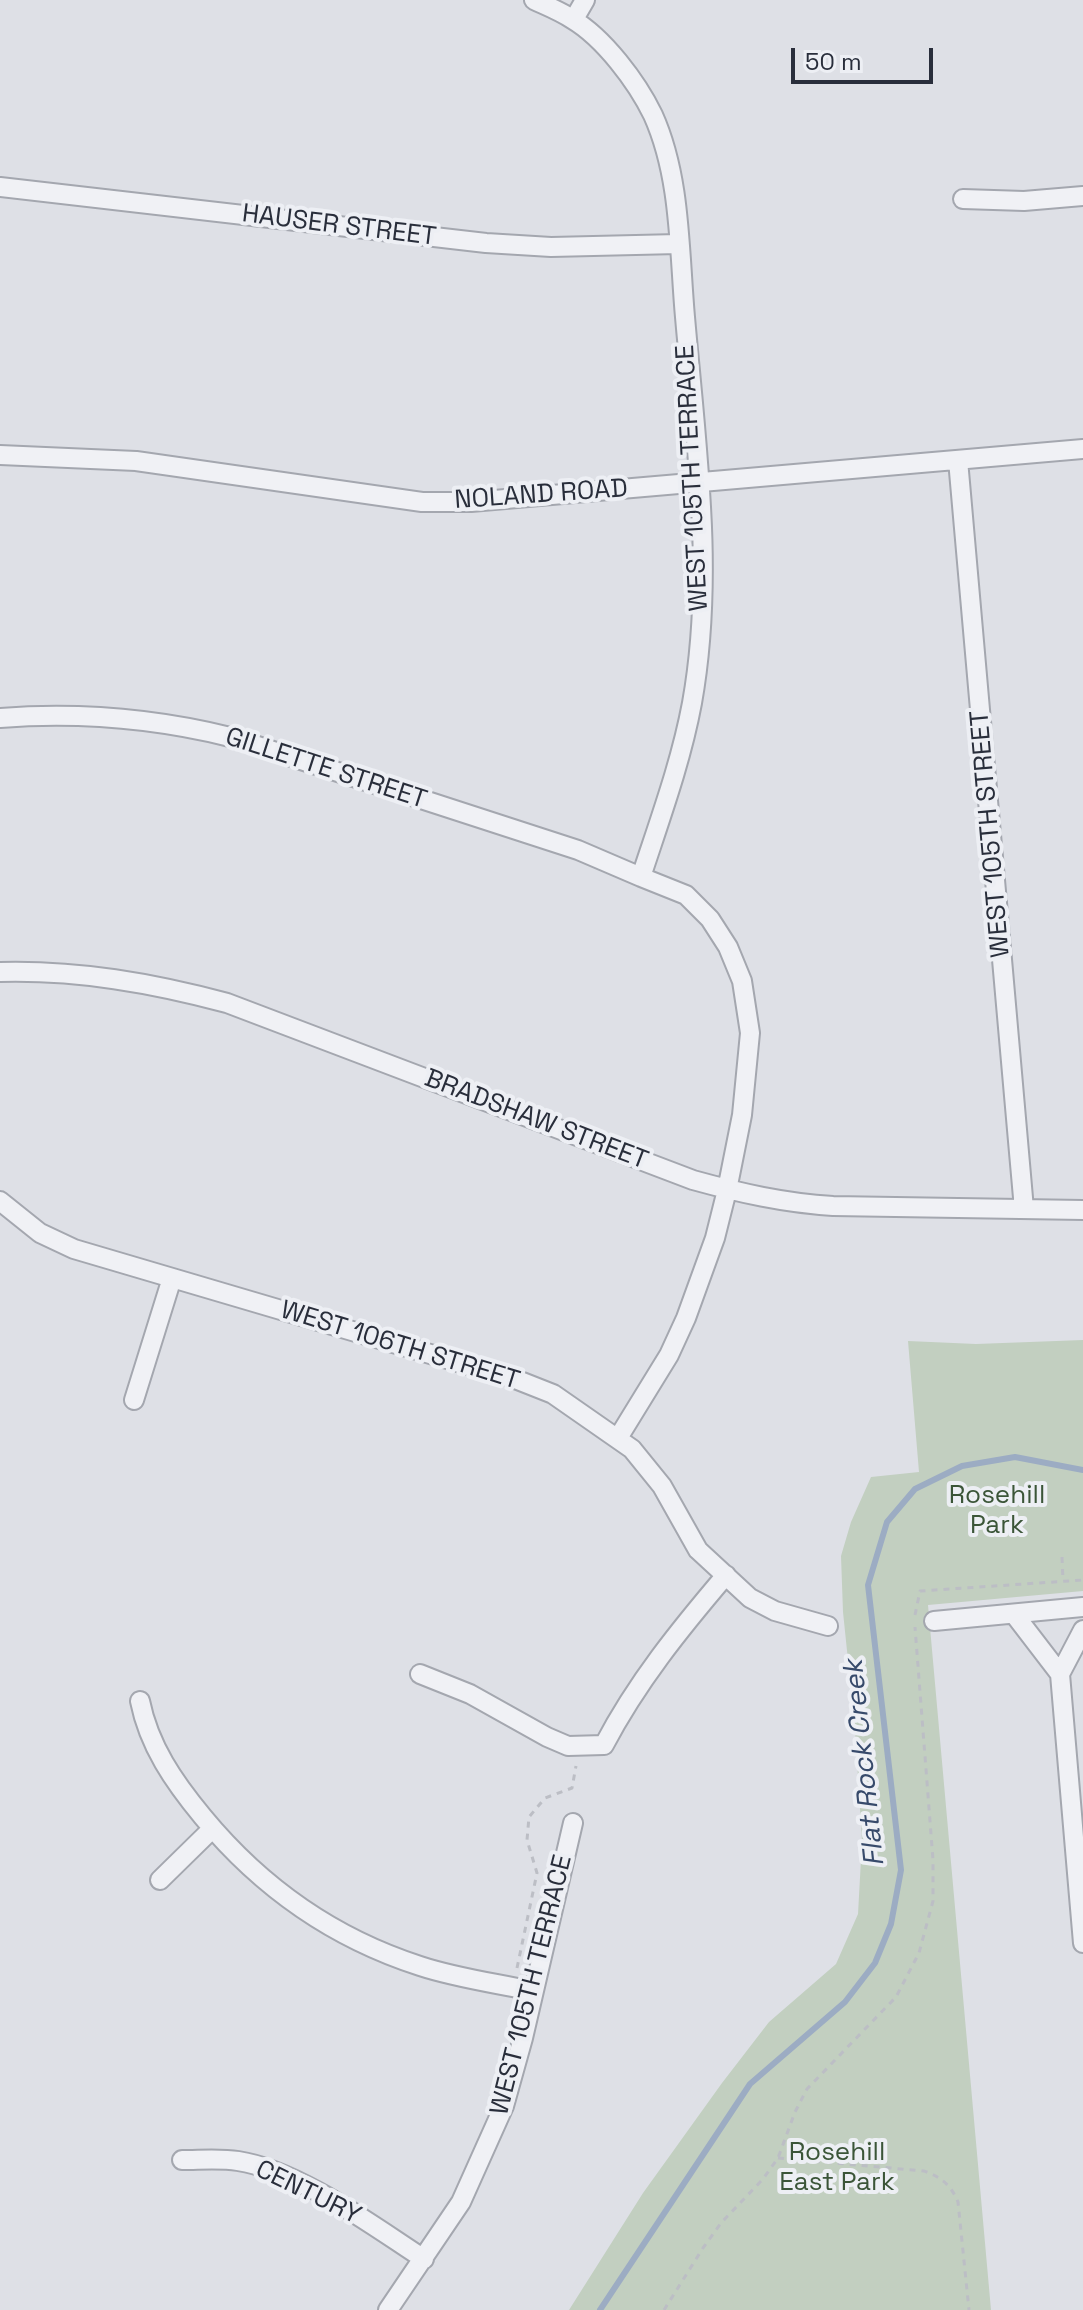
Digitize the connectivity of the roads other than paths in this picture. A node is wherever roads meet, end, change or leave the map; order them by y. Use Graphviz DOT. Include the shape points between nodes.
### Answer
graph roads {
  1 [pos="534,0"];
  2 [pos="585,0"];
  3 [pos="574,19"];
  4 [pos="0,187"];
  5 [pos="1083,196"];
  6 [pos="963,199"];
  7 [pos="678,244"];
  8 [pos="1083,449"];
  9 [pos="0,455"];
  10 [pos="958,460"];
  11 [pos="699,482"];
  12 [pos="0,718"];
  13 [pos="641,877"];
  14 [pos="0,972"];
  15 [pos="727,1190"];
  16 [pos="0,1201"];
  17 [pos="1024,1209"];
  18 [pos="1083,1210"];
  19 [pos="172,1278"];
  20 [pos="134,1400"];
  21 [pos="618,1438"];
  22 [pos="726,1575"];
  23 [pos="1083,1607"];
  24 [pos="1014,1614"];
  25 [pos="934,1621"];
  26 [pos="828,1626"];
  27 [pos="1083,1630"];
  28 [pos="420,1674"];
  29 [pos="1060,1674"];
  30 [pos="140,1701"];
  31 [pos="573,1823"];
  32 [pos="212,1829"];
  33 [pos="160,1880"];
  34 [pos="1083,1943"];
  35 [pos="532,1991"];
  36 [pos="182,2160"];
  37 [pos="424,2259"];
  38 [pos="388,2310"];
  1 -- 3 [label="street, WEST 105TH TERRACE"];
  2 -- 3 [label="street"];
  3 -- 7 [label="street, WEST 105TH TERRACE" via="620,65 654,117 672,175"];
  4 -- 7 [label="street, HAUSER STREET" via="486,243"];
  5 -- 6 [label="street"];
  7 -- 11 [label="street, WEST 105TH TERRACE"];
  8 -- 10 [label="street, NOLAND ROAD"];
  9 -- 11 [label="street, NOLAND ROAD" via="184,466 422,502"];
  10 -- 11 [label="street, NOLAND ROAD"];
  10 -- 17 [label="street, WEST 105TH STREET"];
  11 -- 13 [label="street, WEST 105TH TERRACE" via="703,560 692,703"];
  12 -- 13 [label="street, GILLETTE STREET" via="120,716 230,737 578,850"];
  13 -- 15 [label="street" via="686,895 710,919 742,981 749,1057"];
  14 -- 15 [label="street, BRADSHAW STREET" via="98,975 227,1003"];
  15 -- 17 [label="street, BRADSHAW STREET" via="793,1204"];
  15 -- 21 [label="street" via="686,1318"];
  16 -- 19 [label="street, WEST 106TH STREET" via="56,1242"];
  17 -- 18 [label="street, BRADSHAW STREET"];
  19 -- 20 [label="street"];
  19 -- 21 [label="street, WEST 106TH STREET" via="515,1379 553,1394"];
  21 -- 22 [label="street, WEST 106TH STREET" via="648,1467 698,1550"];
  22 -- 26 [label="street, WEST 106TH STREET" via="750,1598 775,1611"];
  22 -- 28 [label="street" via="638,1685 604,1745 568,1746"];
  23 -- 24 [label="street"];
  24 -- 25 [label="street"];
  24 -- 29 [label="street"];
  27 -- 29 [label="street"];
  29 -- 34 [label="street"];
  30 -- 32 [label="street" via="154,1746"];
  31 -- 35 [label="street, WEST 105TH TERRACE"];
  32 -- 33 [label="street"];
  32 -- 35 [label="street" via="277,1891 375,1949 420,1966"];
  35 -- 37 [label="street, WEST 105TH TERRACE" via="508,2092 490,2141 461,2202"];
  36 -- 37 [label="street, CENTURY" via="237,2161 271,2171 341,2204"];
  37 -- 38 [label="street, WEST 105TH TERRACE"];
}
